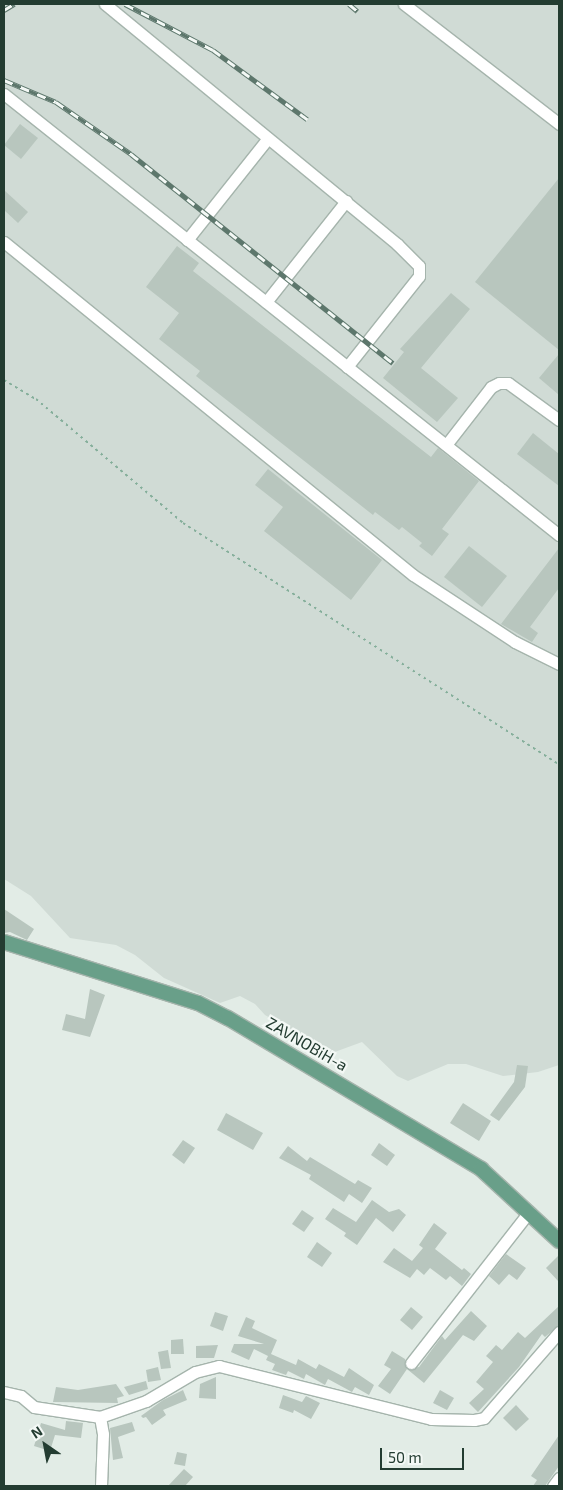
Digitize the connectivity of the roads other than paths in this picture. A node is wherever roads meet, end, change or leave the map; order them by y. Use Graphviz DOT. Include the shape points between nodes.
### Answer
graph roads {
  1 [pos="104,4"];
  2 [pos="404,4"];
  3 [pos="4,94"];
  4 [pos="559,124"];
  5 [pos="268,138"];
  6 [pos="346,202"];
  7 [pos="187,240"];
  8 [pos="4,242"];
  9 [pos="266,302"];
  10 [pos="347,366"];
  11 [pos="559,420"];
  12 [pos="446,445"];
  13 [pos="559,535"];
  14 [pos="559,664"];
  15 [pos="4,942"];
  16 [pos="530,1212"];
  17 [pos="559,1241"];
  18 [pos="559,1332"];
  19 [pos="412,1363"];
  20 [pos="4,1392"];
  21 [pos="100,1417"];
  22 [pos="559,1478"];
  23 [pos="101,1486"];
  24 [pos="553,1486"];
  1 -- 5 [label="street"];
  2 -- 4 [label="street"];
  3 -- 7 [label="street"];
  5 -- 6 [label="street"];
  5 -- 7 [label="street"];
  6 -- 9 [label="street"];
  6 -- 10 [label="street" via="419,266 418,276"];
  7 -- 9 [label="street"];
  8 -- 14 [label="street" via="413,575 515,642"];
  9 -- 10 [label="street"];
  10 -- 12 [label="street"];
  11 -- 12 [label="street" via="508,383 499,383 491,387"];
  12 -- 13 [label="street"];
  15 -- 16 [label="main road, ZAVNOBiH-a" via="198,1003 228,1018 430,1136 481,1170"];
  16 -- 17 [label="main road, ZAVNOBiH-a"];
  16 -- 19 [label="street"];
  18 -- 21 [label="street" via="484,1418 474,1420 431,1419 219,1366 195,1372 146,1401"];
  20 -- 21 [label="street" via="21,1396 34,1407"];
  21 -- 23 [label="street" via="103,1434"];
  22 -- 24 [label="street"];
}
